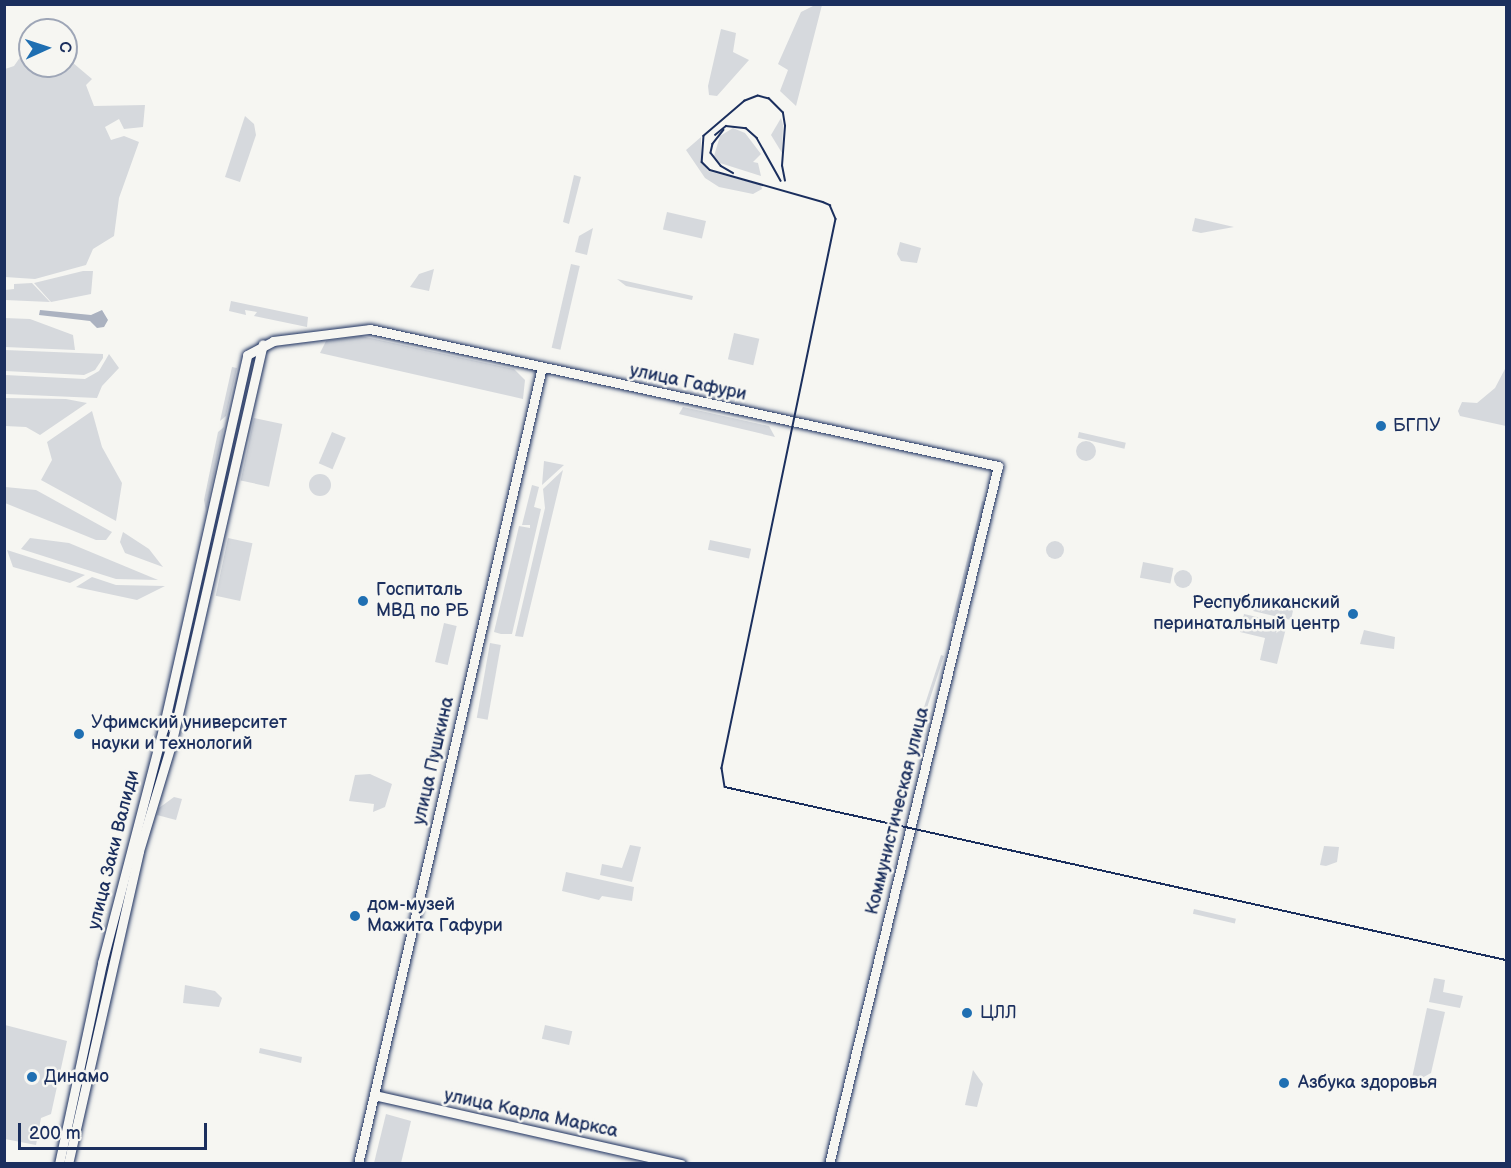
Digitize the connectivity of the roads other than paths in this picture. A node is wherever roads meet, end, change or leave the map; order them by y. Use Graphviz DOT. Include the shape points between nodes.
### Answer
graph roads {
  1 [pos="263,344"];
  2 [pos="542,367"];
  3 [pos="998,466"];
  4 [pos="374,1095"];
  5 [pos="59,1164"];
  6 [pos="68,1164"];
  7 [pos="358,1164"];
  8 [pos="681,1164"];
  9 [pos="829,1164"];
  1 -- 2 [label="main road, улица Гафури" via="309,334 370,329"];
  1 -- 5 [label="main road, улица Заки Валиди" via="246,359"];
  1 -- 6 [label="main road, улица Заки Валиди" via="171,744 139,851"];
  2 -- 3 [label="main road, улица Гафури"];
  2 -- 4 [label="main road, улица Пушкина"];
  3 -- 9 [label="main road, Коммунистическая улица"];
  4 -- 7 [label="main road, улица Пушкина"];
  4 -- 8 [label="main road, улица Карла Маркса"];
}
